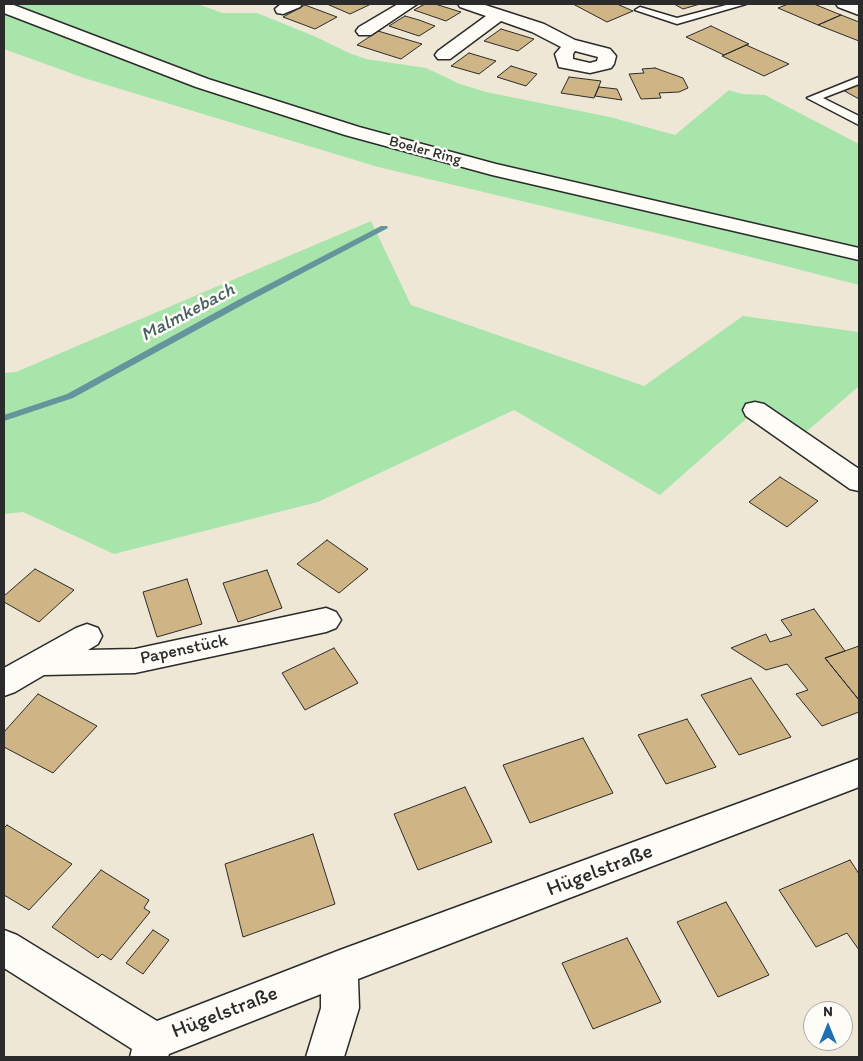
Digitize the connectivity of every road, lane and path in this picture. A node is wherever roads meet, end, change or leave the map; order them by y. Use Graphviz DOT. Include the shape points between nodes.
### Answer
graph roads {
  1 [pos="409,4"];
  2 [pos="466,4"];
  3 [pos="741,4"];
  4 [pos="844,4"];
  5 [pos="4,7"];
  6 [pos="640,10"];
  7 [pos="859,10"];
  8 [pos="498,14"];
  9 [pos="365,31"];
  10 [pos="571,45"];
  11 [pos="444,55"];
  12 [pos="565,63"];
  13 [pos="551,77"];
  14 [pos="859,80"];
  15 [pos="859,121"];
  16 [pos="859,254"];
  17 [pos="755,410"];
  18 [pos="859,482"];
  19 [pos="326,620"];
  20 [pos="87,636"];
  21 [pos="40,662"];
  22 [pos="4,683"];
  23 [pos="859,773"];
  24 [pos="4,948"];
  25 [pos="340,968"];
  26 [pos="151,1049"];
  27 [pos="325,1057"];
  1 -- 9 [label="street"];
  2 -- 8 [label="street"];
  3 -- 6 [label="lane" via="678,21"];
  4 -- 7 [label="street"];
  5 -- 16 [label="street, Boeler Ring" via="202,83 352,131 492,169"];
  8 -- 10 [label="street" via="538,28"];
  8 -- 11 [label="street"];
  10 -- 12 [label="street" via="564,54"];
  10 -- 12 [label="street" via="598,50 607,60 599,67 590,68"];
  12 -- 13 [label="street" via="557,67"];
  14 -- 15 [label="lane" via="813,98"];
  17 -- 18 [label="street"];
  19 -- 21 [label="street, Papenstück" via="136,661"];
  20 -- 21 [label="street, Papenstück"];
  21 -- 22 [label="street, Papenstück"];
  23 -- 25 [label="street, Hügelstraße"];
  24 -- 26 [label="street"];
  25 -- 26 [label="street, Hügelstraße"];
  25 -- 27 [label="street" via="340,1008"];
}
